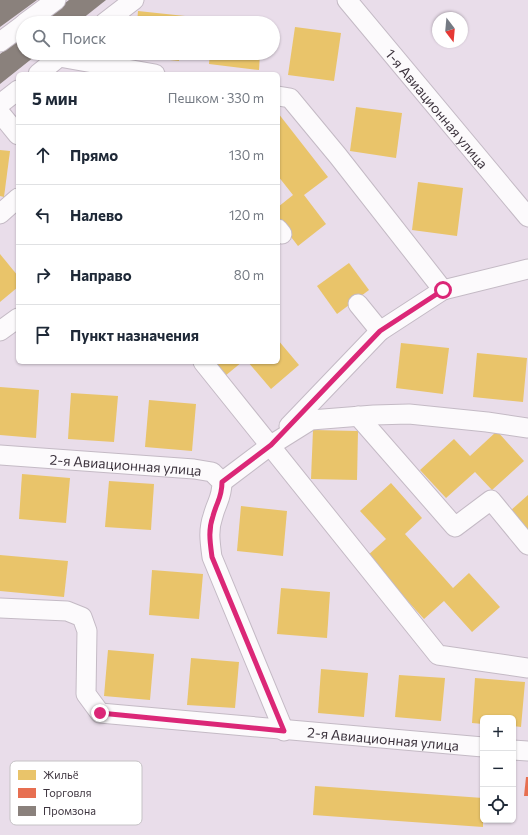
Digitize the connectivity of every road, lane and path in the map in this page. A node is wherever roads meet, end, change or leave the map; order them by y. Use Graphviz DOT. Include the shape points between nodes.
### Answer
graph roads {
  1 [pos="56,0"];
  2 [pos="134,0"];
  3 [pos="348,0"];
  4 [pos="35,16"];
  5 [pos="113,16"];
  6 [pos="16,30"];
  7 [pos="0,42"];
  8 [pos="56,60"];
  9 [pos="86,60"];
  10 [pos="41,72"];
  11 [pos="145,72"];
  12 [pos="16,92"];
  13 [pos="280,96"];
  14 [pos="0,104"];
  15 [pos="0,113"];
  16 [pos="16,133"];
  17 [pos="16,200"];
  18 [pos="0,214"];
  19 [pos="528,217"];
  20 [pos="528,269"];
  21 [pos="443,290"];
  22 [pos="358,304"];
  23 [pos="16,319"];
  24 [pos="0,331"];
  25 [pos="380,331"];
  26 [pos="205,364"];
  27 [pos="358,416"];
  28 [pos="528,428"];
  29 [pos="271,445"];
  30 [pos="0,455"];
  31 [pos="222,482"];
  32 [pos="528,545"];
  33 [pos="0,608"];
  34 [pos="528,668"];
  35 [pos="284,731"];
  36 [pos="480,747"];
  37 [pos="516,750"];
  38 [pos="528,751"];
  1 -- 4 [label="street"];
  2 -- 5 [label="street"];
  3 -- 19 [label="street, 1-я Авиационная улица"];
  6 -- 7 [label="street"];
  8 -- 10 [label="street"];
  9 -- 11 [label="street"];
  12 -- 14 [label="street"];
  13 -- 21 [label="street" via="290,98"];
  15 -- 16 [label="street"];
  17 -- 18 [label="street"];
  20 -- 21 [label="street"];
  21 -- 25 [label="street"];
  22 -- 25 [label="street"];
  23 -- 24 [label="street"];
  25 -- 29 [label="street"];
  26 -- 29 [label="street"];
  27 -- 28 [label="street" via="409,414"];
  27 -- 29 [label="street" via="311,420"];
  27 -- 32 [label="street" via="455,527 491,500"];
  29 -- 31 [label="street"];
  29 -- 34 [label="street" via="438,655"];
  30 -- 31 [label="street, 2-я Авиационная улица" via="194,469 212,472"];
  31 -- 35 [label="street" via="222,494 212,516 209,537 212,557"];
  33 -- 35 [label="street, 2-я Авиационная улица" via="67,611 82,617 87,631 86,694 100,713"];
  35 -- 36 [label="street, 2-я Авиационная улица"];
  37 -- 38 [label="street"];
}
